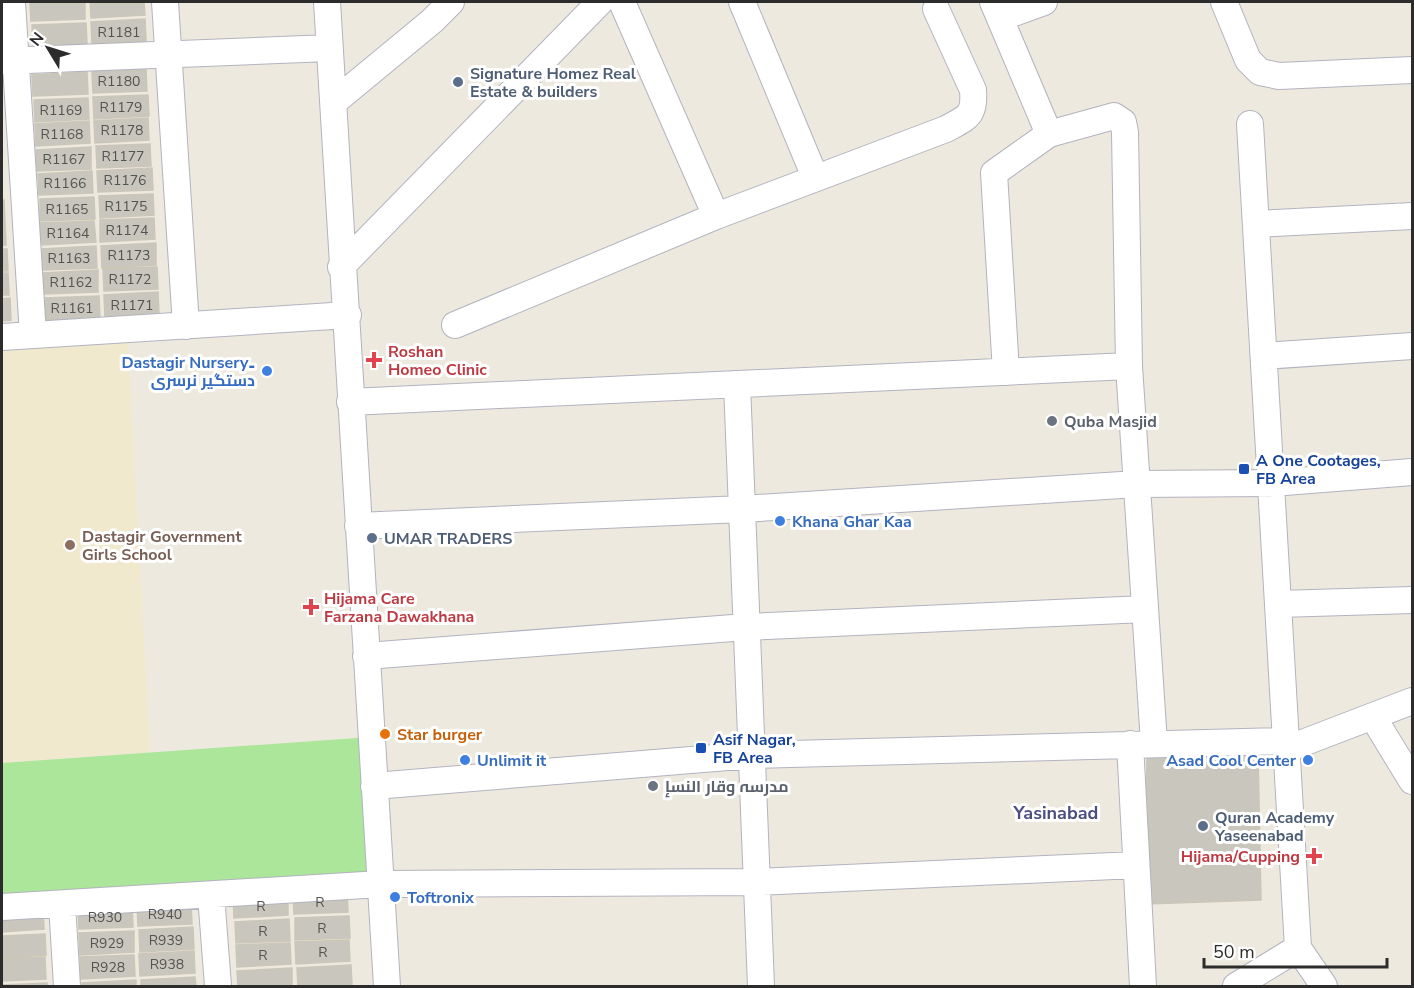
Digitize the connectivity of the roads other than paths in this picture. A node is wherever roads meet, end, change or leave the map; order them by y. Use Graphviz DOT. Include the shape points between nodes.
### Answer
graph roads {
  1 [pos="12,2"];
  2 [pos="165,2"];
  3 [pos="327,2"];
  4 [pos="451,2"];
  5 [pos="600,2"];
  6 [pos="622,2"];
  7 [pos="742,2"];
  8 [pos="1044,2"];
  9 [pos="1224,2"];
  10 [pos="936,9"];
  11 [pos="997,10"];
  12 [pos="431,11"];
  13 [pos="329,48"];
  14 [pos="167,53"];
  15 [pos="8,60"];
  16 [pos="1413,70"];
  17 [pos="334,102"];
  18 [pos="1250,124"];
  19 [pos="1049,134"];
  20 [pos="815,177"];
  21 [pos="716,216"];
  22 [pos="1413,216"];
  23 [pos="1256,224"];
  24 [pos="341,267"];
  25 [pos="348,315"];
  26 [pos="455,325"];
  27 [pos="186,326"];
  28 [pos="33,335"];
  29 [pos="2,337"];
  30 [pos="1413,346"];
  31 [pos="1264,356"];
  32 [pos="1129,366"];
  33 [pos="1006,372"];
  34 [pos="737,384"];
  35 [pos="350,402"];
  36 [pos="1413,472"];
  37 [pos="1272,483"];
  38 [pos="1137,484"];
  39 [pos="742,509"];
  40 [pos="358,526"];
  41 [pos="1413,600"];
  42 [pos="1279,604"];
  43 [pos="1145,609"];
  44 [pos="746,627"];
  45 [pos="366,656"];
  46 [pos="1413,701"];
  47 [pos="1372,717"];
  48 [pos="1142,744"];
  49 [pos="1286,745"];
  50 [pos="752,755"];
  51 [pos="1413,781"];
  52 [pos="374,786"];
  53 [pos="1136,865"];
  54 [pos="757,882"];
  55 [pos="381,884"];
  56 [pos="211,895"];
  57 [pos="62,904"];
  58 [pos="2,907"];
  59 [pos="1298,948"];
  60 [pos="67,987"];
  61 [pos="218,987"];
  62 [pos="387,987"];
  63 [pos="761,987"];
  64 [pos="1143,987"];
  65 [pos="1236,987"];
  66 [pos="1324,987"];
  1 -- 15 [label="street"];
  2 -- 14 [label="street"];
  3 -- 13 [label="street"];
  4 -- 12 [label="street"];
  5 -- 24 [label="street"];
  6 -- 21 [label="street"];
  7 -- 20 [label="street"];
  8 -- 11 [label="street"];
  9 -- 16 [label="street" via="1248,60 1260,72 1278,76"];
  10 -- 20 [label="street" via="973,90 974,104 969,117"];
  11 -- 19 [label="street"];
  12 -- 17 [label="street"];
  13 -- 14 [label="street"];
  13 -- 17 [label="street"];
  14 -- 15 [label="street"];
  14 -- 27 [label="street"];
  15 -- 28 [label="street"];
  17 -- 24 [label="street"];
  18 -- 23 [label="street"];
  19 -- 32 [label="street" via="1114,116 1123,122"];
  19 -- 33 [label="street" via="994,173"];
  20 -- 21 [label="street"];
  21 -- 26 [label="street"];
  22 -- 23 [label="street"];
  23 -- 31 [label="street"];
  24 -- 25 [label="street"];
  25 -- 27 [label="street"];
  25 -- 35 [label="street"];
  27 -- 28 [label="street"];
  28 -- 29 [label="street"];
  30 -- 31 [label="street"];
  31 -- 37 [label="street"];
  32 -- 33 [label="street"];
  32 -- 38 [label="street"];
  33 -- 34 [label="street"];
  34 -- 35 [label="street"];
  34 -- 39 [label="street"];
  35 -- 40 [label="street"];
  36 -- 37 [label="street"];
  37 -- 38 [label="street"];
  37 -- 42 [label="street"];
  38 -- 39 [label="street"];
  38 -- 43 [label="street"];
  39 -- 40 [label="street"];
  39 -- 44 [label="street"];
  40 -- 45 [label="street"];
  41 -- 42 [label="street"];
  42 -- 49 [label="street"];
  43 -- 44 [label="street"];
  43 -- 48 [label="street"];
  44 -- 45 [label="street"];
  44 -- 50 [label="street"];
  45 -- 52 [label="street"];
  46 -- 47 [label="street"];
  47 -- 49 [label="street"];
  47 -- 51 [label="street"];
  48 -- 49 [label="street"];
  48 -- 50 [label="street"];
  48 -- 53 [label="street"];
  49 -- 59 [label="street"];
  50 -- 52 [label="street"];
  50 -- 54 [label="street"];
  52 -- 55 [label="street"];
  53 -- 54 [label="street"];
  53 -- 64 [label="street"];
  54 -- 55 [label="street"];
  54 -- 63 [label="street"];
  55 -- 56 [label="street"];
  55 -- 62 [label="street"];
  56 -- 57 [label="street"];
  56 -- 61 [label="street"];
  57 -- 58 [label="street"];
  57 -- 60 [label="street"];
  59 -- 65 [label="street"];
  59 -- 66 [label="street"];
}
